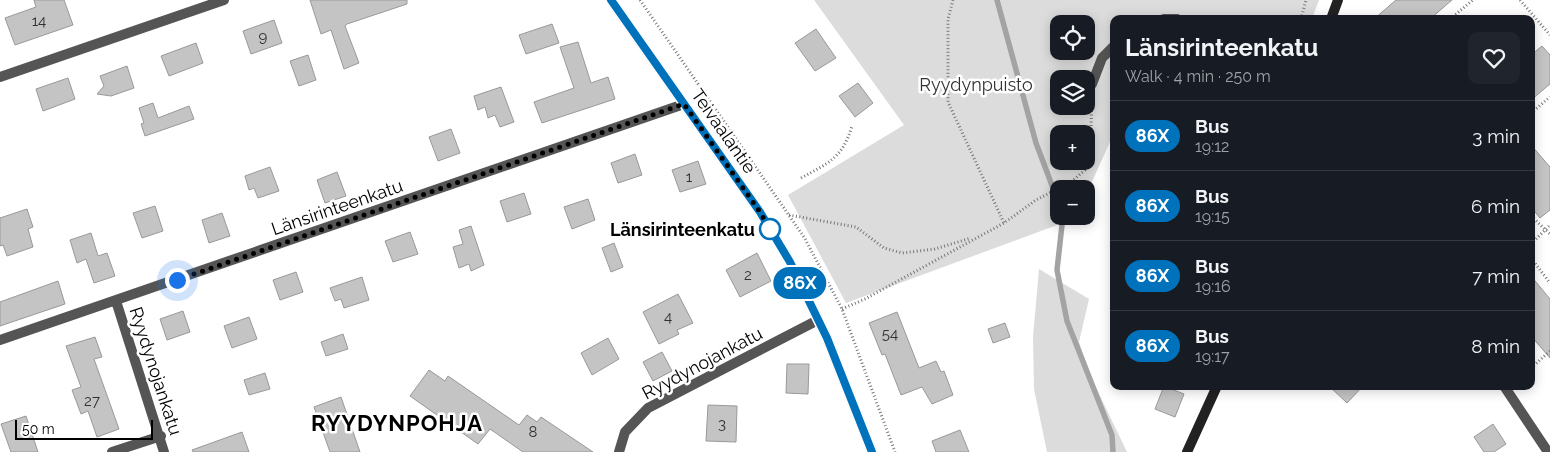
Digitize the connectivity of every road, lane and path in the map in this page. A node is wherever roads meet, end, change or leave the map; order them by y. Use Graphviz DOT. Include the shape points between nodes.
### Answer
graph roads {
  1 [pos="224,0"];
  2 [pos="611,0"];
  3 [pos="953,0"];
  4 [pos="1306,0"];
  5 [pos="1338,0"];
  6 [pos="1473,0"];
  7 [pos="1520,0"];
  8 [pos="1302,15"];
  9 [pos="1332,15"];
  10 [pos="1455,15"];
  11 [pos="1533,15"];
  12 [pos="1535,18"];
  13 [pos="1550,35"];
  14 [pos="1110,50"];
  15 [pos="1095,76"];
  16 [pos="0,77"];
  17 [pos="1550,97"];
  18 [pos="684,104"];
  19 [pos="1535,110"];
  20 [pos="1091,115"];
  21 [pos="852,126"];
  22 [pos="801,178"];
  23 [pos="789,215"];
  24 [pos="1535,220"];
  25 [pos="1004,223"];
  26 [pos="1550,225"];
  27 [pos="1545,229"];
  28 [pos="1550,234"];
  29 [pos="979,236"];
  30 [pos="1535,240"];
  31 [pos="1535,263"];
  32 [pos="1550,283"];
  33 [pos="116,301"];
  34 [pos="842,309"];
  35 [pos="818,320"];
  36 [pos="0,340"];
  37 [pos="1550,351"];
  38 [pos="1535,364"];
  39 [pos="1215,390"];
  40 [pos="1507,390"];
  41 [pos="161,436"];
  42 [pos="112,452"];
  43 [pos="164,452"];
  44 [pos="619,452"];
  45 [pos="872,452"];
  46 [pos="1187,452"];
  47 [pos="1548,452"];
  1 -- 16 [label="street"];
  2 -- 18 [label="main road, Teivaalantie"];
  3 -- 25 [label="path" via="948,19 948,102"];
  4 -- 8 [label="path"];
  5 -- 9 [label="main road"];
  6 -- 10 [label="path"];
  7 -- 11 [label="path"];
  12 -- 13 [label="path"];
  14 -- 15 [label="street" via="1102,58"];
  17 -- 19 [label="path"];
  18 -- 33 [label="street, Länsirinteenkatu"];
  18 -- 35 [label="main road, Teivaalantie" via="760,212 790,262"];
  20 -- 25 [label="path" via="1090,156 1085,170"];
  21 -- 22 [label="path" via="836,158"];
  23 -- 29 [label="path" via="856,227 884,248 902,253 935,249"];
  24 -- 27 [label="path"];
  25 -- 29 [label="path"];
  26 -- 27 [label="path"];
  27 -- 28 [label="path"];
  27 -- 30 [label="path"];
  29 -- 34 [label="path"];
  31 -- 32 [label="path"];
  33 -- 36 [label="street, Länsirinteenkatu"];
  33 -- 41 [label="street, Ryydynojankatu"];
  35 -- 44 [label="street, Ryydynojankatu" via="648,408 625,432"];
  35 -- 45 [label="main road, Teivaalantie"];
  37 -- 38 [label="path"];
  39 -- 46 [label="main road"];
  40 -- 47 [label="street"];
  41 -- 42 [label="street"];
  41 -- 43 [label="street, Ryydynojankatu"];
}
